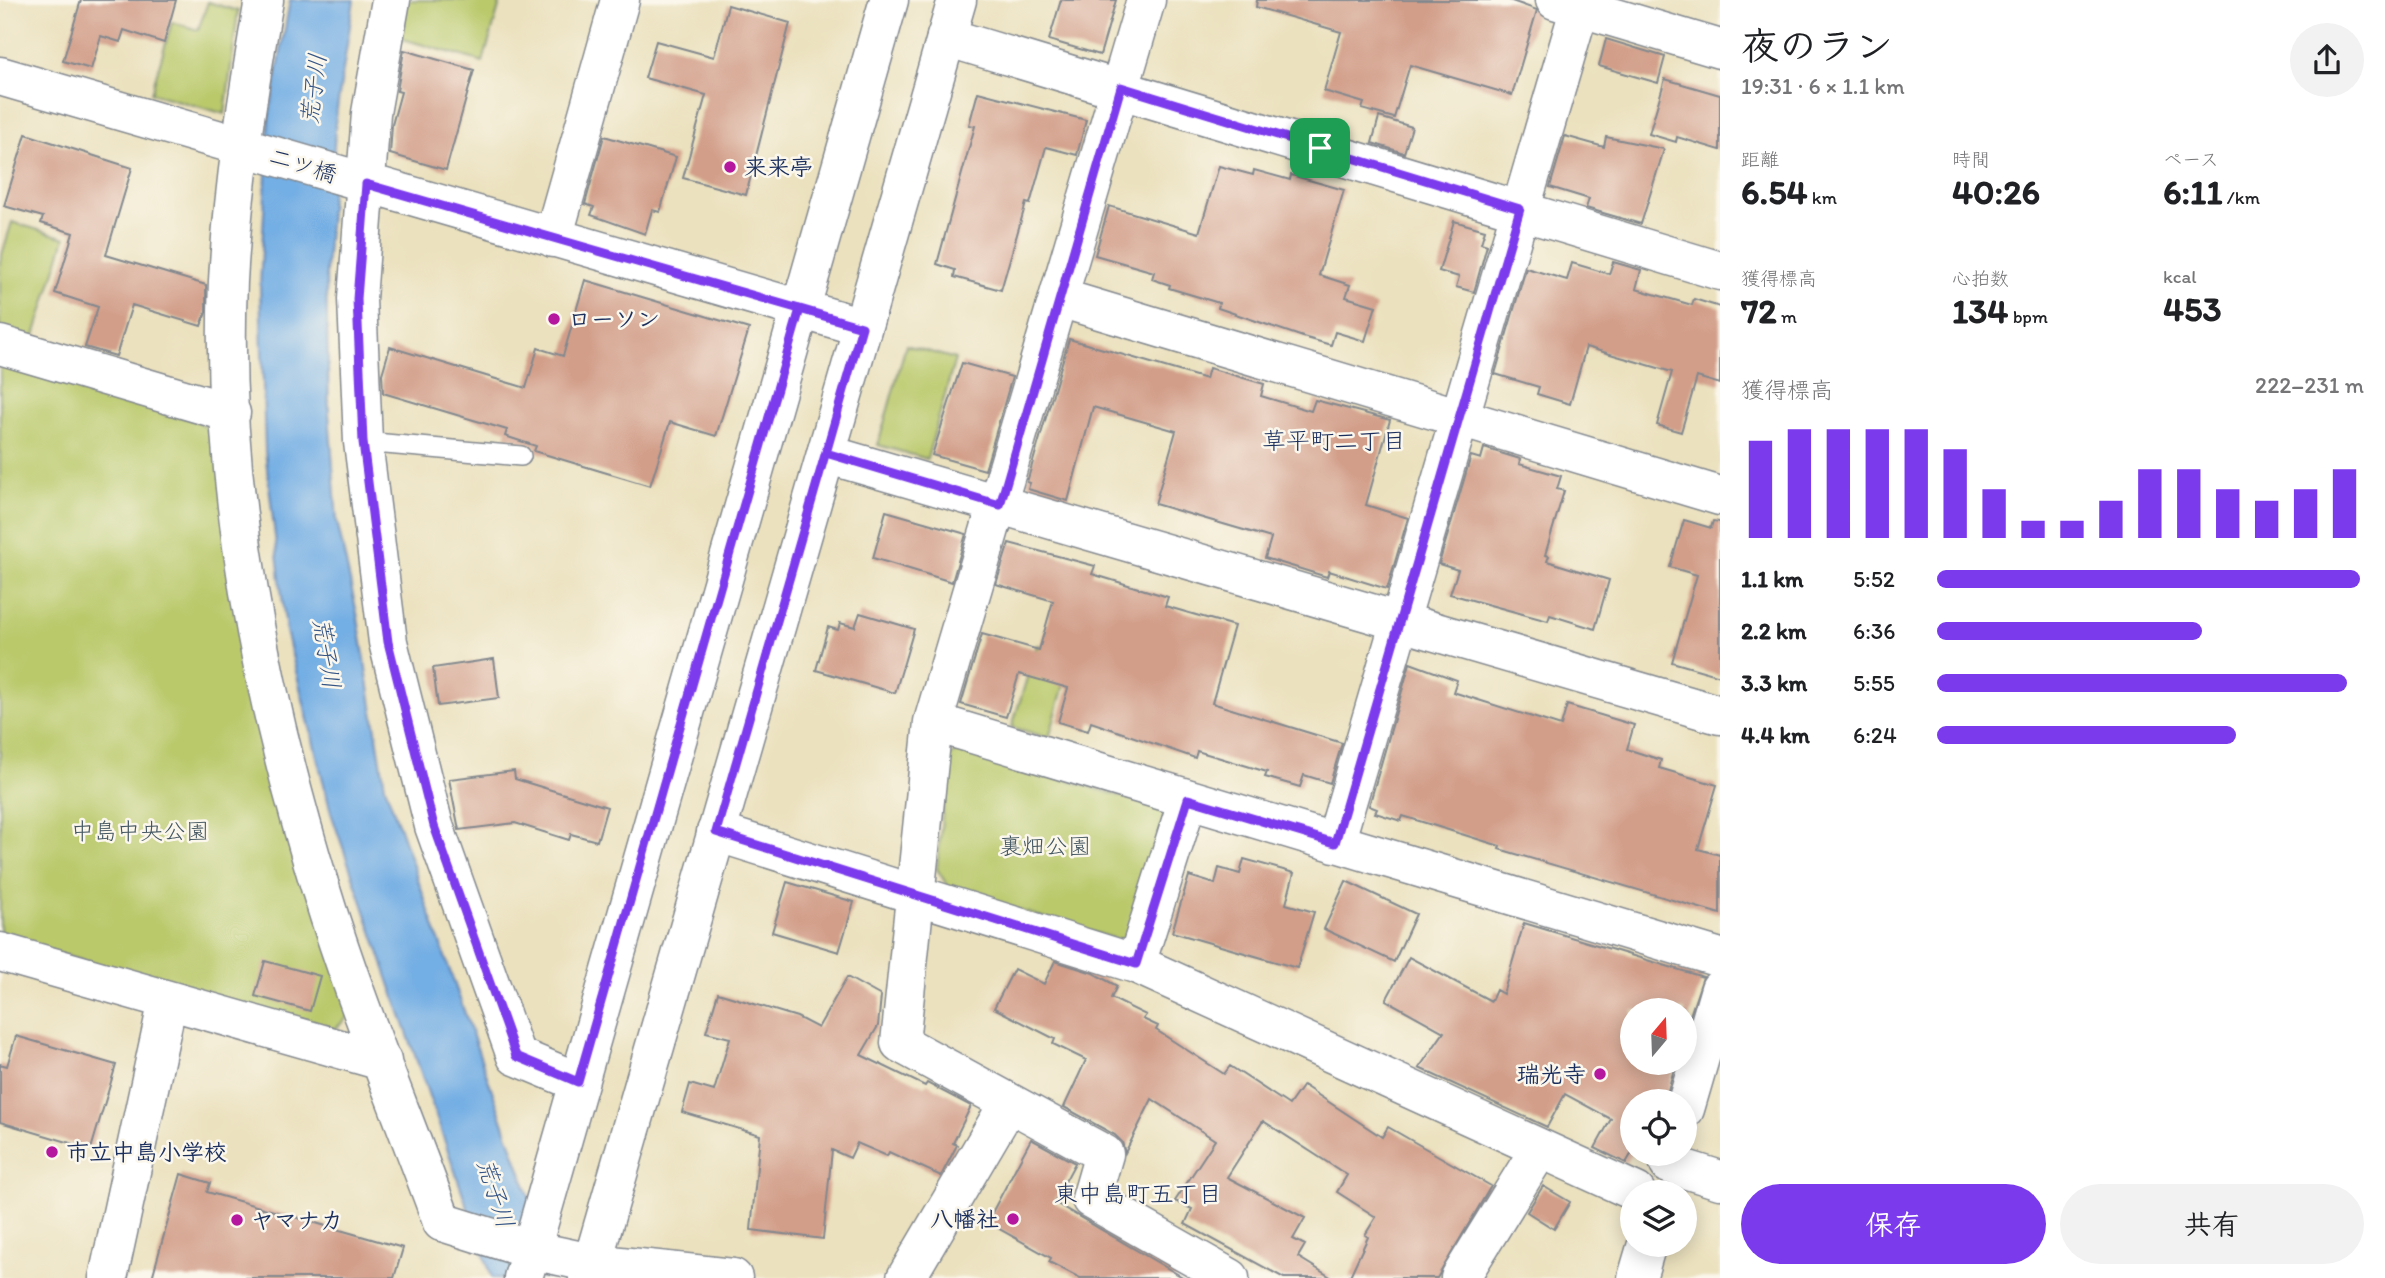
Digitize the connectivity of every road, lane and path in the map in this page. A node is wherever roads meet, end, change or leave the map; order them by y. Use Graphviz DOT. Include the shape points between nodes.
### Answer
graph roads {
  1 [pos="264,0"];
  2 [pos="391,0"];
  3 [pos="620,0"];
  4 [pos="889,0"];
  5 [pos="957,0"];
  6 [pos="1146,0"];
  7 [pos="1572,2"];
  8 [pos="946,37"];
  9 [pos="1720,49"];
  10 [pos="0,75"];
  11 [pos="1121,87"];
  12 [pos="248,149"];
  13 [pos="358,182"];
  14 [pos="1520,209"];
  15 [pos="553,238"];
  16 [pos="1720,271"];
  17 [pos="1060,298"];
  18 [pos="800,309"];
  19 [pos="862,327"];
  20 [pos="0,345"];
  21 [pos="231,413"];
  22 [pos="1459,418"];
  23 [pos="363,442"];
  24 [pos="826,453"];
  25 [pos="521,456"];
  26 [pos="1720,496"];
  27 [pos="1000,505"];
  28 [pos="1399,622"];
  29 [pos="1720,715"];
  30 [pos="933,722"];
  31 [pos="1188,799"];
  32 [pos="716,832"];
  33 [pos="1335,843"];
  34 [pos="915,895"];
  35 [pos="0,952"];
  36 [pos="1720,958"];
  37 [pos="1136,964"];
  38 [pos="1720,989"];
  39 [pos="168,1000"];
  40 [pos="382,1061"];
  41 [pos="578,1082"];
  42 [pos="1691,1089"];
  43 [pos="1009,1103"];
  44 [pos="1539,1150"];
  45 [pos="1668,1170"];
  46 [pos="1720,1180"];
  47 [pos="1620,1185"];
  48 [pos="1643,1257"];
  49 [pos="560,1265"];
  50 [pos="670,1275"];
  51 [pos="107,1278"];
  52 [pos="733,1278"];
  53 [pos="906,1278"];
  54 [pos="1230,1278"];
  55 [pos="1460,1278"];
  56 [pos="1637,1278"];
  1 -- 12 [label="street"];
  2 -- 13 [label="street"];
  3 -- 15 [label="street"];
  4 -- 18 [label="street"];
  5 -- 8 [label="street"];
  6 -- 11 [label="street"];
  7 -- 9 [label="street"];
  7 -- 14 [label="street"];
  8 -- 11 [label="street"];
  8 -- 19 [label="street"];
  10 -- 12 [label="street, 二ツ橋"];
  11 -- 14 [label="street"];
  11 -- 17 [label="street"];
  12 -- 13 [label="street, 二ツ橋"];
  12 -- 21 [label="street" via="228,282"];
  13 -- 15 [label="street, 二ツ橋"];
  13 -- 23 [label="street"];
  14 -- 16 [label="street"];
  14 -- 22 [label="street"];
  15 -- 18 [label="street, 二ツ橋"];
  17 -- 22 [label="street"];
  17 -- 27 [label="street"];
  18 -- 19 [label="street, 二ツ橋"];
  18 -- 41 [label="street"];
  19 -- 24 [label="street"];
  20 -- 21 [label="street"];
  21 -- 40 [label="street" via="247,573 265,684 322,893"];
  22 -- 26 [label="street"];
  22 -- 28 [label="street"];
  23 -- 25 [label="lane"];
  23 -- 41 [label="street" via="388,642 434,826 516,1056"];
  24 -- 27 [label="street"];
  24 -- 32 [label="street"];
  27 -- 28 [label="street"];
  27 -- 30 [label="street"];
  28 -- 29 [label="street"];
  28 -- 33 [label="street"];
  30 -- 31 [label="street"];
  30 -- 34 [label="street"];
  31 -- 33 [label="street"];
  31 -- 37 [label="street"];
  32 -- 34 [label="street"];
  32 -- 49 [label="street"];
  33 -- 36 [label="street"];
  34 -- 37 [label="street"];
  34 -- 43 [label="street" via="900,1043"];
  35 -- 39 [label="street"];
  37 -- 44 [label="street"];
  38 -- 42 [label="street"];
  39 -- 40 [label="street"];
  39 -- 51 [label="street"];
  40 -- 49 [label="street" via="451,1225"];
  41 -- 49 [label="street" via="544,1205"];
  43 -- 53 [label="street"];
  43 -- 54 [label="street" via="1104,1154 1091,1199"];
  44 -- 47 [label="street"];
  44 -- 55 [label="street"];
  45 -- 46 [label="street"];
  48 -- 56 [label="street"];
  49 -- 50 [label="street"];
  50 -- 52 [label="street"];
}
